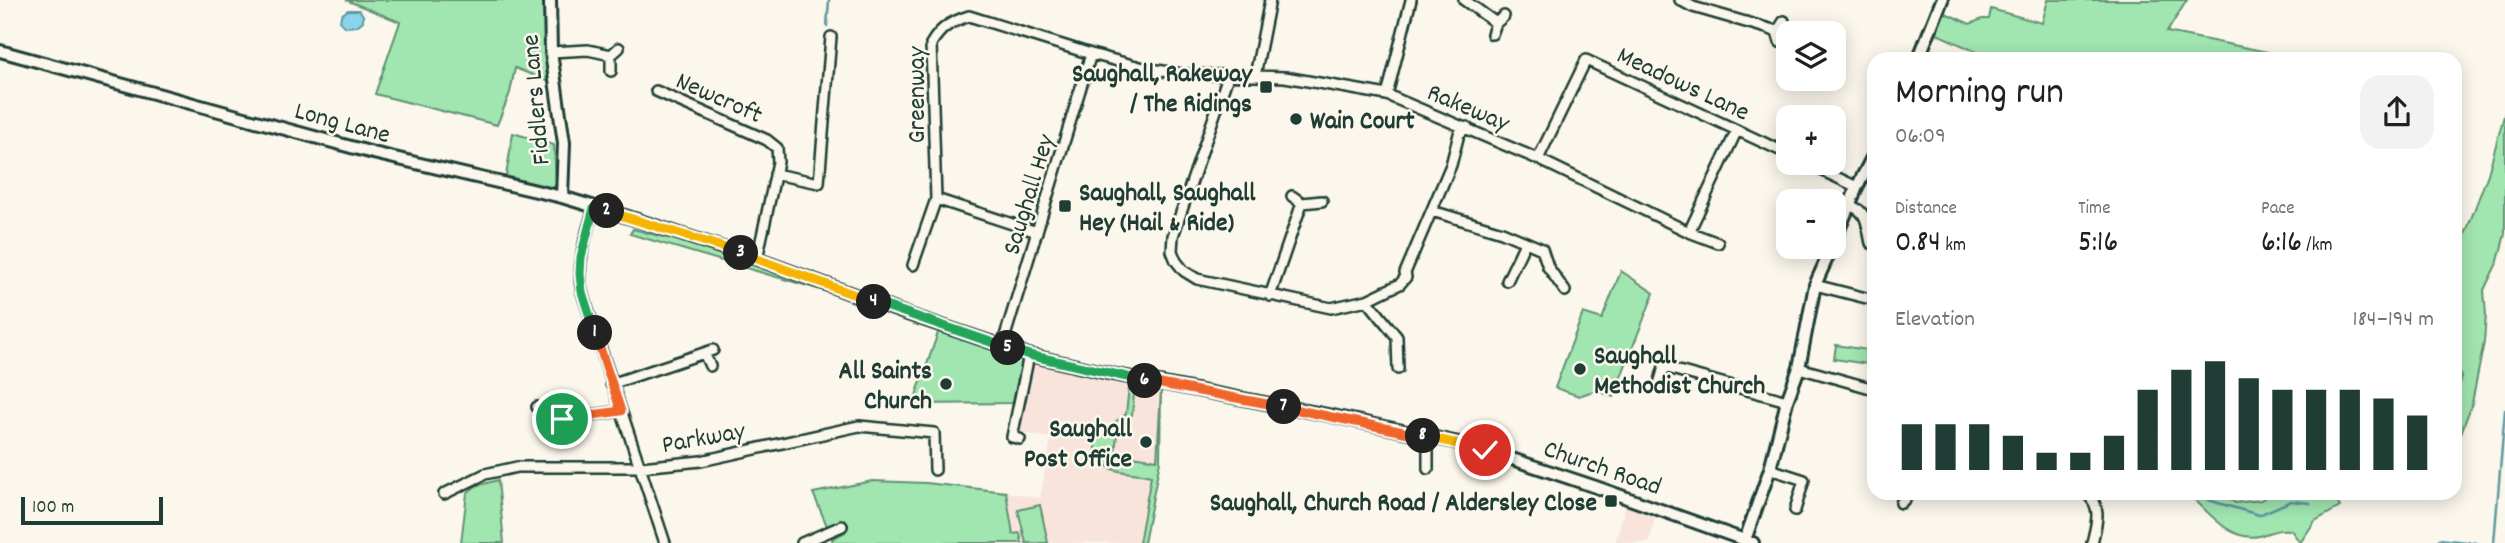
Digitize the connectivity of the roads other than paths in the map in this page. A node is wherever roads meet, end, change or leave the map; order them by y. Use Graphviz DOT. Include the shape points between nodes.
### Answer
graph roads {
  1 [pos="550,0"];
  2 [pos="1270,0"];
  3 [pos="1411,0"];
  4 [pos="1464,0"];
  5 [pos="1680,0"];
  6 [pos="1941,0"];
  7 [pos="1695,4"];
  8 [pos="1776,32"];
  9 [pos="1492,34"];
  10 [pos="831,37"];
  11 [pos="619,48"];
  12 [pos="0,51"];
  13 [pos="551,52"];
  14 [pos="1921,52"];
  15 [pos="1091,54"];
  16 [pos="611,55"];
  17 [pos="611,71"];
  18 [pos="1217,76"];
  19 [pos="1228,76"];
  20 [pos="1255,76"];
  21 [pos="656,91"];
  22 [pos="1387,94"];
  23 [pos="1466,127"];
  24 [pos="1737,130"];
  25 [pos="1776,149"];
  26 [pos="1538,159"];
  27 [pos="1867,168"];
  28 [pos="775,174"];
  29 [pos="1832,175"];
  30 [pos="1857,187"];
  31 [pos="1293,196"];
  32 [pos="562,197"];
  33 [pos="936,199"];
  34 [pos="1322,201"];
  35 [pos="1302,203"];
  36 [pos="1849,206"];
  37 [pos="594,208"];
  38 [pos="1432,211"];
  39 [pos="1846,213"];
  40 [pos="1867,227"];
  41 [pos="676,231"];
  42 [pos="1037,232"];
  43 [pos="1689,232"];
  44 [pos="1718,243"];
  45 [pos="1528,244"];
  46 [pos="757,259"];
  47 [pos="1827,259"];
  48 [pos="913,265"];
  49 [pos="1507,281"];
  50 [pos="1815,285"];
  51 [pos="1565,290"];
  52 [pos="1270,296"];
  53 [pos="1867,298"];
  54 [pos="1367,300"];
  55 [pos="1003,346"];
  56 [pos="1029,355"];
  57 [pos="710,366"];
  58 [pos="1799,368"];
  59 [pos="1398,369"];
  60 [pos="611,384"];
  61 [pos="1659,384"];
  62 [pos="1867,388"];
  63 [pos="1787,401"];
  64 [pos="537,407"];
  65 [pos="621,411"];
  66 [pos="1012,437"];
  67 [pos="1428,437"];
  68 [pos="641,467"];
  69 [pos="1428,469"];
  70 [pos="1770,469"];
  71 [pos="935,470"];
  72 [pos="444,494"];
  73 [pos="1904,500"];
  74 [pos="2093,500"];
  75 [pos="1901,503"];
  76 [pos="1795,510"];
  77 [pos="842,526"];
  78 [pos="823,539"];
  79 [pos="1749,542"];
  80 [pos="665,543"];
  81 [pos="802,543"];
  82 [pos="2091,543"];
  1 -- 13 [label="street, Fiddlers Lane"];
  2 -- 20 [label="street"];
  3 -- 22 [label="street"];
  4 -- 9 [label="street" via="1500,19"];
  5 -- 7 [label="street"];
  6 -- 14 [label="street"];
  7 -- 8 [label="street"];
  10 -- 28 [label="street" via="820,187"];
  11 -- 16 [label="street"];
  12 -- 32 [label="street, Long Lane" via="373,153"];
  13 -- 16 [label="street" via="587,50"];
  13 -- 32 [label="street, Fiddlers Lane" via="564,143"];
  15 -- 18 [label="street, Greenway" via="1182,74"];
  15 -- 33 [label="street, Greenway" via="969,16 938,32 931,44"];
  15 -- 42 [label="street, Saughall Hey"];
  16 -- 17 [label="street"];
  18 -- 19 [label="street, Rakeway"];
  19 -- 20 [label="street, Rakeway"];
  19 -- 52 [label="street" via="1172,250 1184,271 1197,279"];
  20 -- 22 [label="street, Rakeway"];
  21 -- 28 [label="street, Newcroft" via="771,143 777,148"];
  22 -- 23 [label="street, Rakeway"];
  23 -- 26 [label="street, Rakeway"];
  23 -- 38 [label="street" via="1459,134"];
  24 -- 25 [label="street, Meadows Lane"];
  24 -- 26 [label="street, Meadows Lane" via="1586,60"];
  24 -- 43 [label="street"];
  26 -- 43 [label="street, Rakeway"];
  27 -- 30 [label="street"];
  28 -- 46 [label="street, Newcroft"];
  29 -- 30 [label="street"];
  30 -- 36 [label="street"];
  31 -- 35 [label="street"];
  32 -- 37 [label="street, Long Lane"];
  33 -- 42 [label="street"];
  33 -- 48 [label="street, Greenway"];
  34 -- 35 [label="street"];
  35 -- 52 [label="street"];
  36 -- 39 [label="street"];
  36 -- 40 [label="street" via="1863,211"];
  37 -- 41 [label="street, Long Lane"];
  37 -- 60 [label="street" via="581,257 580,283"];
  38 -- 45 [label="street"];
  38 -- 54 [label="street" via="1406,276 1400,284"];
  41 -- 46 [label="street, Church Road"];
  42 -- 55 [label="street, Saughall Hey"];
  43 -- 44 [label="street, Rakeway"];
  45 -- 49 [label="street"];
  45 -- 51 [label="street" via="1542,249 1548,267"];
  46 -- 55 [label="street, Church Road"];
  47 -- 50 [label="street"];
  50 -- 53 [label="street"];
  50 -- 58 [label="street"];
  52 -- 54 [label="street" via="1331,308"];
  54 -- 59 [label="street" via="1397,337"];
  55 -- 56 [label="street, Church Road"];
  56 -- 66 [label="street"];
  56 -- 67 [label="street, Church Road"];
  57 -- 60 [label="street" via="709,352"];
  58 -- 62 [label="street"];
  58 -- 63 [label="street"];
  60 -- 65 [label="street"];
  61 -- 63 [label="street" via="1666,363"];
  63 -- 70 [label="street"];
  64 -- 65 [label="street" via="562,419"];
  65 -- 68 [label="street"];
  67 -- 69 [label="street"];
  67 -- 79 [label="street, Church Road" via="1485,450"];
  68 -- 71 [label="street, Parkway" via="701,461 859,426 934,433"];
  68 -- 72 [label="street, Parkway" via="517,467 485,474"];
  68 -- 80 [label="street"];
  70 -- 76 [label="street" via="1804,480"];
  70 -- 79 [label="street"];
  73 -- 75 [label="street"];
  74 -- 82 [label="street" via="2099,512"];
  77 -- 78 [label="street"];
  78 -- 81 [label="street"];
}
